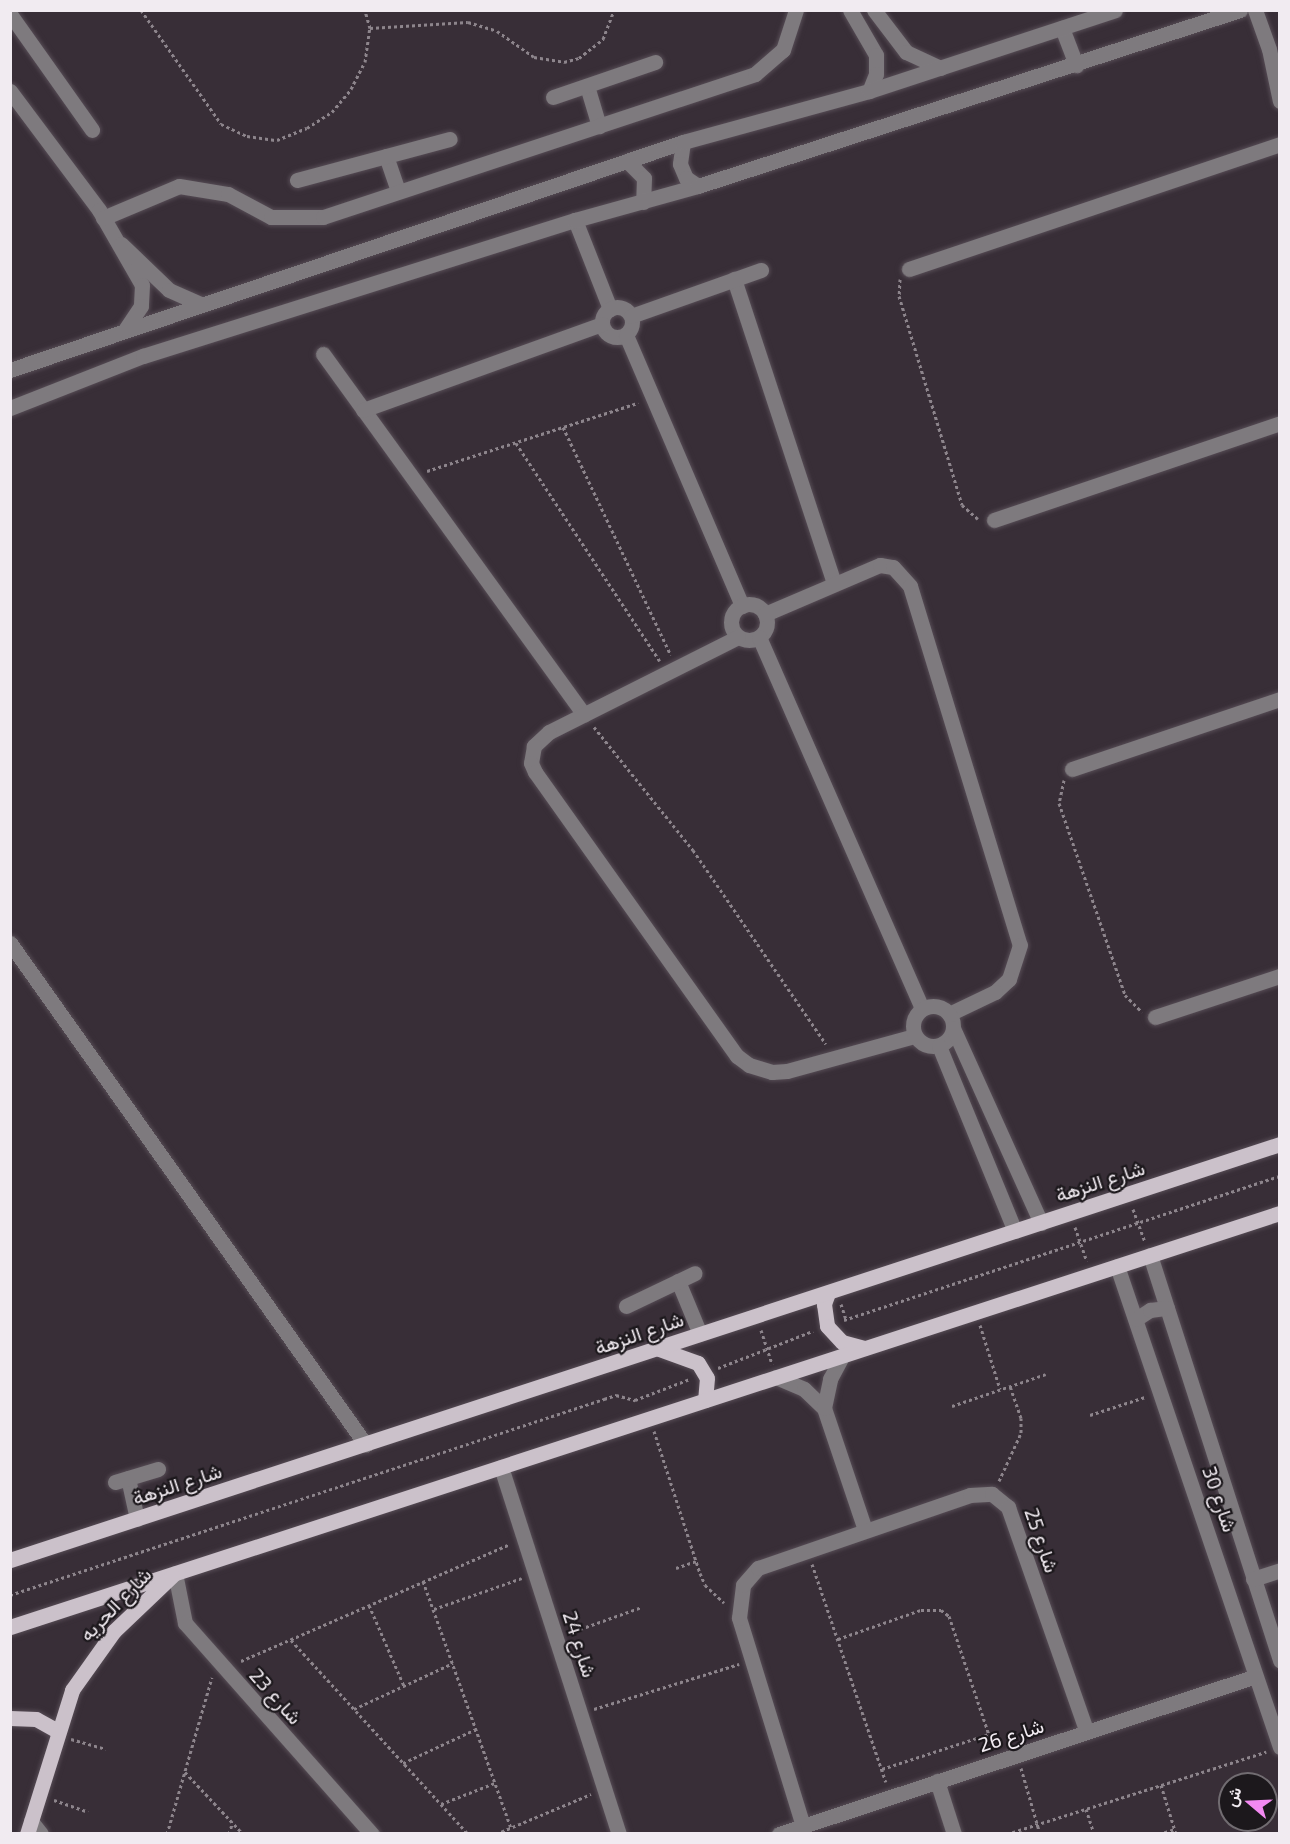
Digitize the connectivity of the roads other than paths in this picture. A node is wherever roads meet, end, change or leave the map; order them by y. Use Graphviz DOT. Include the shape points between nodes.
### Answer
graph roads {
  1 [pos="796,10"];
  2 [pos="850,10"];
  3 [pos="874,10"];
  4 [pos="1115,10"];
  5 [pos="1240,10"];
  6 [pos="1255,10"];
  7 [pos="10,14"];
  8 [pos="1062,28"];
  9 [pos="892,38"];
  10 [pos="874,45"];
  11 [pos="655,62"];
  12 [pos="1076,65"];
  13 [pos="941,68"];
  14 [pos="586,86"];
  15 [pos="10,91"];
  16 [pos="869,91"];
  17 [pos="553,97"];
  18 [pos="1280,101"];
  19 [pos="599,126"];
  20 [pos="92,130"];
  21 [pos="450,139"];
  22 [pos="683,142"];
  23 [pos="1280,144"];
  24 [pos="386,156"];
  25 [pos="627,161"];
  26 [pos="297,180"];
  27 [pos="698,186"];
  28 [pos="398,191"];
  29 [pos="643,202"];
  30 [pos="103,218"];
  31 [pos="575,220"];
  32 [pos="121,244"];
  33 [pos="909,269"];
  34 [pos="761,270"];
  35 [pos="734,279"];
  36 [pos="202,305"];
  37 [pos="610,309"];
  38 [pos="630,316"];
  39 [pos="602,324"];
  40 [pos="126,328"];
  41 [pos="626,335"];
  42 [pos="323,354"];
  43 [pos="10,370"];
  44 [pos="10,408"];
  45 [pos="363,410"];
  46 [pos="1280,423"];
  47 [pos="994,520"];
  48 [pos="834,583"];
  49 [pos="741,606"];
  50 [pos="765,614"];
  51 [pos="738,637"];
  52 [pos="759,637"];
  53 [pos="1280,699"];
  54 [pos="584,715"];
  55 [pos="1072,769"];
  56 [pos="10,943"];
  57 [pos="1280,976"];
  58 [pos="922,1009"];
  59 [pos="1155,1017"];
  60 [pos="951,1021"];
  61 [pos="914,1036"];
  62 [pos="939,1046"];
  63 [pos="1280,1144"];
  64 [pos="1280,1213"];
  65 [pos="1041,1223"];
  66 [pos="1015,1231"];
  67 [pos="1150,1255"];
  68 [pos="1117,1266"];
  69 [pos="695,1273"];
  70 [pos="678,1281"];
  71 [pos="828,1293"];
  72 [pos="626,1306"];
  73 [pos="1167,1308"];
  74 [pos="1136,1319"];
  75 [pos="700,1334"];
  76 [pos="864,1348"];
  77 [pos="659,1349"];
  78 [pos="843,1355"];
  79 [pos="776,1377"];
  80 [pos="705,1400"];
  81 [pos="824,1408"];
  82 [pos="366,1445"];
  83 [pos="501,1467"];
  84 [pos="158,1469"];
  85 [pos="136,1519"];
  86 [pos="865,1530"];
  87 [pos="10,1560"];
  88 [pos="1280,1570"];
  89 [pos="175,1573"];
  90 [pos="1253,1579"];
  91 [pos="10,1627"];
  92 [pos="1280,1661"];
  93 [pos="1256,1676"];
  94 [pos="10,1718"];
  95 [pos="56,1732"];
  96 [pos="1087,1732"];
  97 [pos="1274,1749"];
  98 [pos="937,1781"];
  99 [pos="803,1826"];
  100 [pos="29,1827"];
  101 [pos="41,1833"];
  102 [pos="372,1833"];
  103 [pos="619,1833"];
  104 [pos="779,1833"];
  105 [pos="954,1833"];
  1 -- 19 [label="street" via="783,50 755,74"];
  2 -- 10 [label="street"];
  3 -- 9 [label="street"];
  4 -- 8 [label="street"];
  5 -- 12 [label="street"];
  6 -- 18 [label="street" via="1269,49"];
  7 -- 20 [label="street"];
  8 -- 12 [label="street"];
  8 -- 13 [label="street"];
  9 -- 10 [label="street" via="886,47"];
  9 -- 13 [label="street" via="914,58"];
  10 -- 16 [label="street" via="877,64"];
  11 -- 14 [label="street"];
  12 -- 27 [label="street"];
  13 -- 16 [label="street"];
  14 -- 17 [label="street"];
  14 -- 19 [label="street"];
  15 -- 30 [label="street"];
  16 -- 22 [label="street"];
  19 -- 28 [label="street"];
  21 -- 24 [label="street"];
  22 -- 25 [label="street"];
  22 -- 27 [label="street" via="680,164 686,178"];
  23 -- 33 [label="street"];
  24 -- 26 [label="street"];
  24 -- 28 [label="street"];
  25 -- 29 [label="street" via="644,178"];
  25 -- 36 [label="street"];
  27 -- 29 [label="street"];
  28 -- 30 [label="street" via="322,217 288,220 265,216 228,194 179,186"];
  29 -- 31 [label="street"];
  30 -- 32 [label="street"];
  31 -- 37 [label="street"];
  31 -- 44 [label="street" via="143,356"];
  32 -- 36 [label="street" via="169,290"];
  32 -- 40 [label="street" via="143,295 141,306"];
  34 -- 35 [label="street"];
  35 -- 38 [label="street"];
  35 -- 48 [label="street"];
  36 -- 40 [label="street"];
  37 -- 38 [label="street" via="620,307"];
  37 -- 39 [label="street"];
  38 -- 41 [label="street" via="632,326"];
  39 -- 41 [label="street" via="610,337"];
  39 -- 45 [label="street"];
  40 -- 43 [label="street"];
  41 -- 49 [label="street"];
  42 -- 45 [label="street"];
  45 -- 54 [label="street"];
  46 -- 47 [label="street"];
  48 -- 50 [label="street"];
  48 -- 60 [label="street" via="880,565 893,567 910,586 1017,927 1019,954 1009,979"];
  49 -- 50 [label="street" via="755,605"];
  49 -- 51 [label="street" via="731,620"];
  50 -- 52 [label="street" via="766,627"];
  51 -- 52 [label="street"];
  51 -- 54 [label="street"];
  52 -- 58 [label="street"];
  53 -- 55 [label="street"];
  54 -- 61 [label="street" via="549,732 534,746 531,763 535,772 737,1056 749,1065 772,1072"];
  56 -- 82 [label="street"];
  57 -- 59 [label="street"];
  58 -- 60 [label="street" via="936,1005"];
  58 -- 61 [label="street" via="913,1021"];
  60 -- 62 [label="street" via="946,1042"];
  60 -- 65 [label="street"];
  61 -- 62 [label="street" via="925,1045"];
  62 -- 66 [label="street"];
  63 -- 65 [label="main road, شارع النزهة"];
  64 -- 67 [label="main road"];
  65 -- 66 [label="main road, شارع النزهة"];
  66 -- 71 [label="main road, شارع النزهة"];
  67 -- 68 [label="main road"];
  67 -- 73 [label="street, شارع 30"];
  68 -- 74 [label="street, شارع 30"];
  68 -- 76 [label="main road"];
  69 -- 70 [label="street"];
  70 -- 72 [label="street"];
  70 -- 75 [label="street"];
  71 -- 75 [label="main road, شارع النزهة"];
  71 -- 76 [label="main road" via="824,1304 827,1326 842,1342"];
  73 -- 74 [label="street" via="1150,1310"];
  73 -- 90 [label="street, شارع 30"];
  74 -- 93 [label="street, شارع 30"];
  75 -- 77 [label="main road, شارع النزهة"];
  76 -- 78 [label="main road"];
  77 -- 80 [label="main road" via="698,1363 705,1372"];
  77 -- 82 [label="main road, شارع النزهة"];
  78 -- 79 [label="main road"];
  78 -- 81 [label="street" via="830,1379"];
  79 -- 80 [label="main road"];
  79 -- 81 [label="street" via="804,1389"];
  80 -- 83 [label="main road"];
  81 -- 86 [label="street"];
  82 -- 85 [label="main road, شارع النزهة"];
  83 -- 89 [label="main road"];
  83 -- 103 [label="street, شارع 24"];
  84 -- 85 [label="street" via="121,1480"];
  85 -- 87 [label="main road, شارع النزهة"];
  86 -- 96 [label="street, شارع 25" via="970,1495 992,1494 1008,1507"];
  86 -- 99 [label="street" via="758,1568 743,1585 737,1607"];
  88 -- 90 [label="street"];
  89 -- 91 [label="main road"];
  89 -- 95 [label="main road, شارع الحريه" via="91,1659 72,1690"];
  89 -- 102 [label="street, شارع 23" via="185,1623"];
  90 -- 92 [label="street, شارع 30"];
  93 -- 96 [label="street, شارع 26"];
  93 -- 97 [label="street, شارع 30"];
  94 -- 95 [label="main road" via="36,1719"];
  95 -- 100 [label="main road, شارع الحريه"];
  96 -- 98 [label="street, شارع 26"];
  98 -- 99 [label="street, شارع 26"];
  98 -- 105 [label="street"];
  99 -- 104 [label="street, شارع 26"];
  100 -- 101 [label="street"];
}
